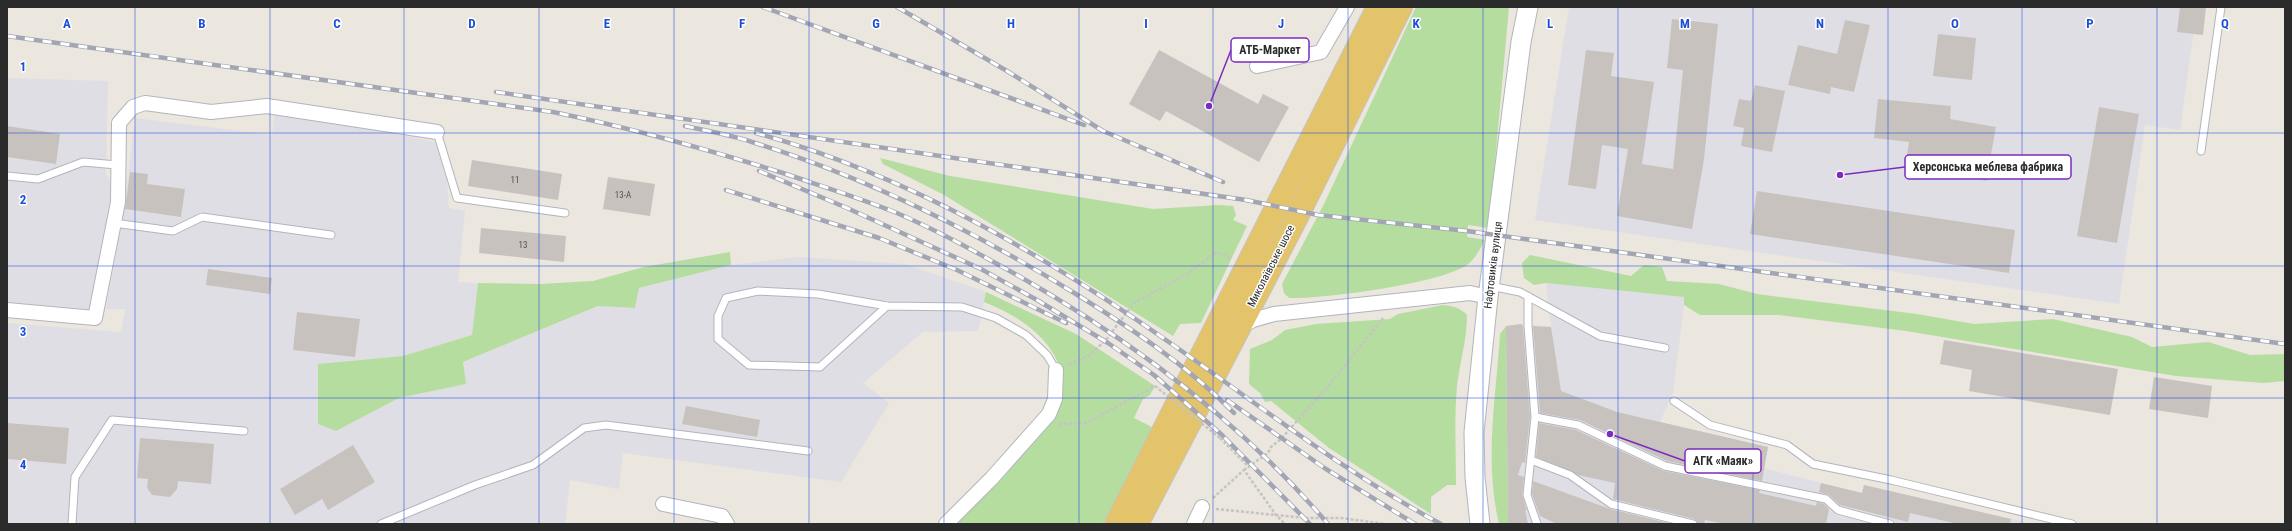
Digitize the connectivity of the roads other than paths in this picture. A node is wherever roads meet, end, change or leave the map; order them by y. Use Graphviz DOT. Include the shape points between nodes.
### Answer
graph roads {
  1 [pos="1347,7"];
  2 [pos="1378,7"];
  3 [pos="1401,7"];
  4 [pos="1518,7"];
  5 [pos="1528,7"];
  6 [pos="2221,7"];
  7 [pos="1521,42"];
  8 [pos="1257,66"];
  9 [pos="437,132"];
  10 [pos="2201,151"];
  11 [pos="117,165"];
  12 [pos="7,176"];
  13 [pos="565,213"];
  14 [pos="114,223"];
  15 [pos="331,235"];
  16 [pos="1489,291"];
  17 [pos="1528,296"];
  18 [pos="887,306"];
  19 [pos="7,310"];
  20 [pos="1239,327"];
  21 [pos="1665,348"];
  22 [pos="1056,370"];
  23 [pos="1674,402"];
  24 [pos="1535,417"];
  25 [pos="244,431"];
  26 [pos="808,450"];
  27 [pos="1531,460"];
  28 [pos="663,504"];
  29 [pos="1202,507"];
  30 [pos="72,524"];
  31 [pos="381,524"];
  32 [pos="727,524"];
  33 [pos="946,524"];
  34 [pos="1116,524"];
  35 [pos="1137,524"];
  36 [pos="1194,524"];
  37 [pos="1480,524"];
  38 [pos="1537,524"];
  39 [pos="1693,524"];
  40 [pos="1890,524"];
  41 [pos="2072,524"];
  1 -- 8 [label="street" via="1321,52"];
  2 -- 34 [label="main road, Миколаївське шосе"];
  3 -- 20 [label="main road, Миколаївське шосе"];
  4 -- 7 [label="street" via="1518,31"];
  5 -- 7 [label="street, Нафтовиків вулиця"];
  6 -- 10 [label="lane"];
  7 -- 16 [label="street, Нафтовиків вулиця"];
  9 -- 11 [label="street" via="267,106 211,112 145,103 133,107 119,123"];
  9 -- 13 [label="lane" via="457,198"];
  11 -- 12 [label="lane" via="83,162 38,179"];
  11 -- 14 [label="street" via="118,202"];
  14 -- 15 [label="lane" via="173,231 202,216"];
  14 -- 19 [label="street" via="95,318"];
  16 -- 17 [label="lane" via="1520,292"];
  16 -- 20 [label="street" via="1274,314"];
  16 -- 37 [label="street, Нафтовиків вулиця" via="1474,432"];
  17 -- 21 [label="lane" via="1600,336"];
  17 -- 24 [label="lane"];
  18 -- 18 [label="lane" via="818,294 758,291 726,298 718,316 718,339 749,365 820,367"];
  18 -- 22 [label="lane" via="962,307 996,318 1026,335 1047,355"];
  20 -- 35 [label="main road, Миколаївське шосе"];
  22 -- 33 [label="street" via="1054,399 1042,424"];
  23 -- 41 [label="lane" via="1710,425 1787,446 1813,464 1891,480"];
  24 -- 27 [label="lane"];
  24 -- 40 [label="lane" via="1578,425 1665,466 1826,500 1838,510"];
  25 -- 30 [label="lane" via="112,420 75,477"];
  26 -- 31 [label="lane" via="606,425 584,428 533,465 475,485"];
  27 -- 38 [label="lane" via="1527,495"];
  27 -- 39 [label="lane" via="1570,475 1611,504"];
  28 -- 32 [label="street" via="722,516"];
  29 -- 36 [label="street"];
}
